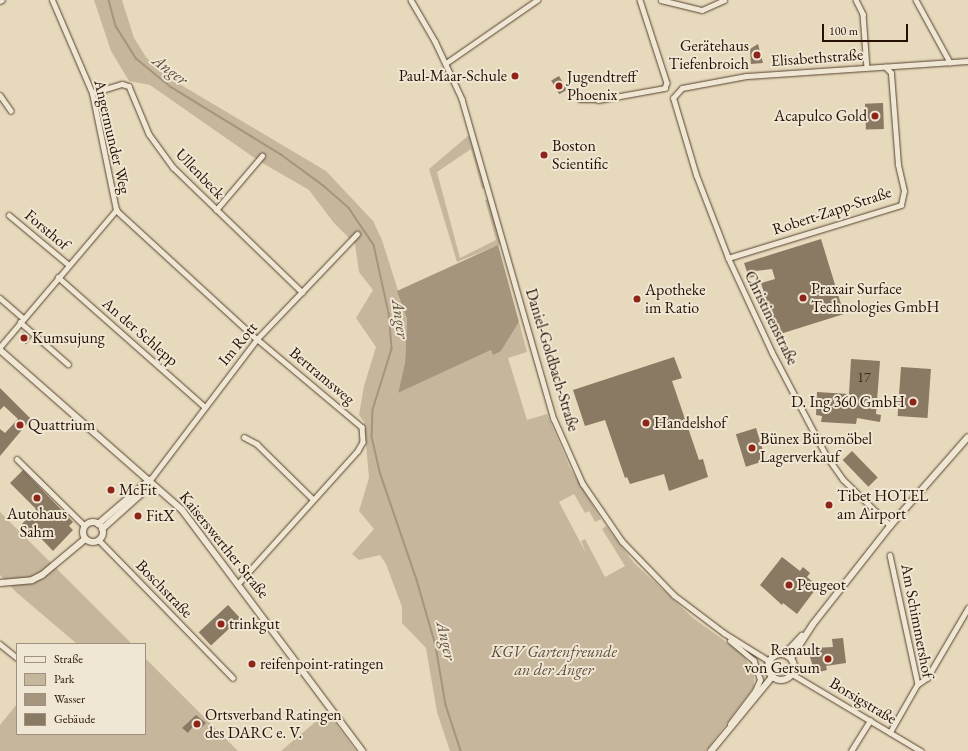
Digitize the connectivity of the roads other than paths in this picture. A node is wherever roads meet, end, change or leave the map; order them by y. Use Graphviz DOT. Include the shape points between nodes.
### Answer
graph roads {
  1 [pos="52,0"];
  2 [pos="411,0"];
  3 [pos="537,0"];
  4 [pos="641,0"];
  5 [pos="661,0"];
  6 [pos="724,0"];
  7 [pos="856,0"];
  8 [pos="916,0"];
  9 [pos="968,61"];
  10 [pos="446,62"];
  11 [pos="950,62"];
  12 [pos="883,67"];
  13 [pos="867,68"];
  14 [pos="665,88"];
  15 [pos="92,93"];
  16 [pos="0,95"];
  17 [pos="674,96"];
  18 [pos="580,100"];
  19 [pos="11,111"];
  20 [pos="262,156"];
  21 [pos="116,210"];
  22 [pos="216,210"];
  23 [pos="9,215"];
  24 [pos="357,234"];
  25 [pos="728,258"];
  26 [pos="68,265"];
  27 [pos="58,277"];
  28 [pos="302,292"];
  29 [pos="0,298"];
  30 [pos="22,320"];
  31 [pos="257,339"];
  32 [pos="0,348"];
  33 [pos="68,364"];
  34 [pos="204,406"];
  35 [pos="244,437"];
  36 [pos="968,437"];
  37 [pos="17,459"];
  38 [pos="150,480"];
  39 [pos="313,499"];
  40 [pos="98,524"];
  41 [pos="85,526"];
  42 [pos="890,526"];
  43 [pos="102,529"];
  44 [pos="85,539"];
  45 [pos="99,540"];
  46 [pos="890,555"];
  47 [pos="0,583"];
  48 [pos="239,583"];
  49 [pos="968,608"];
  50 [pos="813,624"];
  51 [pos="724,633"];
  52 [pos="0,644"];
  53 [pos="785,654"];
  54 [pos="16,657"];
  55 [pos="791,658"];
  56 [pos="769,661"];
  57 [pos="792,674"];
  58 [pos="772,677"];
  59 [pos="233,678"];
  60 [pos="918,684"];
  61 [pos="870,720"];
  62 [pos="890,733"];
  63 [pos="713,749"];
  64 [pos="362,751"];
  65 [pos="851,751"];
  66 [pos="921,751"];
  1 -- 15 [label="street, Angermunder Weg"];
  2 -- 10 [label="street, Daniel-Goldbach-Straße"];
  3 -- 10 [label="street"];
  4 -- 14 [label="street" via="666,83"];
  5 -- 6 [label="street" via="702,10"];
  7 -- 13 [label="street" via="863,14"];
  8 -- 11 [label="street"];
  9 -- 11 [label="street, Elisabethstraße"];
  10 -- 51 [label="street, Daniel-Goldbach-Straße" via="474,136 538,370 567,453 596,505 639,561 674,595"];
  11 -- 12 [label="street, Elisabethstraße"];
  12 -- 13 [label="street, Elisabethstraße"];
  12 -- 25 [label="street, Robert-Zapp-Straße" via="891,73 898,165 904,191 900,205"];
  13 -- 17 [label="street, Elisabethstraße" via="746,76 682,88"];
  14 -- 17 [label="street"];
  14 -- 18 [label="street" via="598,100"];
  15 -- 21 [label="street, Angermunder Weg"];
  15 -- 22 [label="street, Ullenbeck" via="122,84 129,86 156,145 182,178"];
  16 -- 19 [label="street"];
  17 -- 25 [label="street, Christinenstraße" via="696,175"];
  20 -- 22 [label="street"];
  21 -- 26 [label="street, Angermunder Weg"];
  21 -- 31 [label="street, Bertramsweg"];
  22 -- 28 [label="street, Ullenbeck"];
  23 -- 26 [label="street, Forsthof"];
  24 -- 28 [label="street, Im Rott"];
  25 -- 42 [label="street, Christinenstraße" via="826,454 843,480"];
  26 -- 27 [label="street, Angermunder Weg"];
  27 -- 30 [label="street, Angermunder Weg"];
  27 -- 34 [label="street, An der Schlepp"];
  28 -- 31 [label="street, Im Rott"];
  29 -- 30 [label="street"];
  30 -- 32 [label="street, Angermunder Weg"];
  30 -- 33 [label="street"];
  31 -- 34 [label="street, Im Rott"];
  31 -- 39 [label="street, Bertramsweg" via="362,427 361,447"];
  32 -- 38 [label="street, Kaiserswerther Straße"];
  34 -- 38 [label="street, Im Rott"];
  35 -- 39 [label="street" via="257,444"];
  36 -- 42 [label="street"];
  37 -- 41 [label="street"];
  38 -- 40 [label="street"];
  38 -- 43 [label="street" via="141,494"];
  38 -- 48 [label="street, Kaiserswerther Straße" via="182,510"];
  39 -- 48 [label="street, Bertramsweg"];
  40 -- 41 [label="street" via="91,522"];
  40 -- 43 [label="street"];
  41 -- 44 [label="street"];
  42 -- 50 [label="street"];
  43 -- 45 [label="street"];
  44 -- 45 [label="street" via="92,543"];
  44 -- 47 [label="street" via="42,575 32,580"];
  45 -- 59 [label="street, Boschstraße"];
  46 -- 60 [label="street, Am Schimmershof"];
  48 -- 64 [label="street, Kaiserswerther Straße"];
  49 -- 60 [label="street" via="926,678"];
  50 -- 53 [label="street"];
  50 -- 55 [label="street"];
  51 -- 56 [label="street, Daniel-Goldbach-Straße"];
  51 -- 63 [label="street" via="754,661 760,680 755,692"];
  52 -- 54 [label="street"];
  53 -- 55 [label="street"];
  53 -- 56 [label="street" via="774,655"];
  55 -- 57 [label="street" via="794,666"];
  56 -- 58 [label="street" via="768,670"];
  57 -- 58 [label="street" via="785,679"];
  57 -- 61 [label="street, Borsigstraße"];
  58 -- 63 [label="street"];
  60 -- 62 [label="street, Am Schimmershof"];
  61 -- 62 [label="street, Borsigstraße"];
  61 -- 65 [label="street"];
  62 -- 66 [label="street, Borsigstraße"];
}
